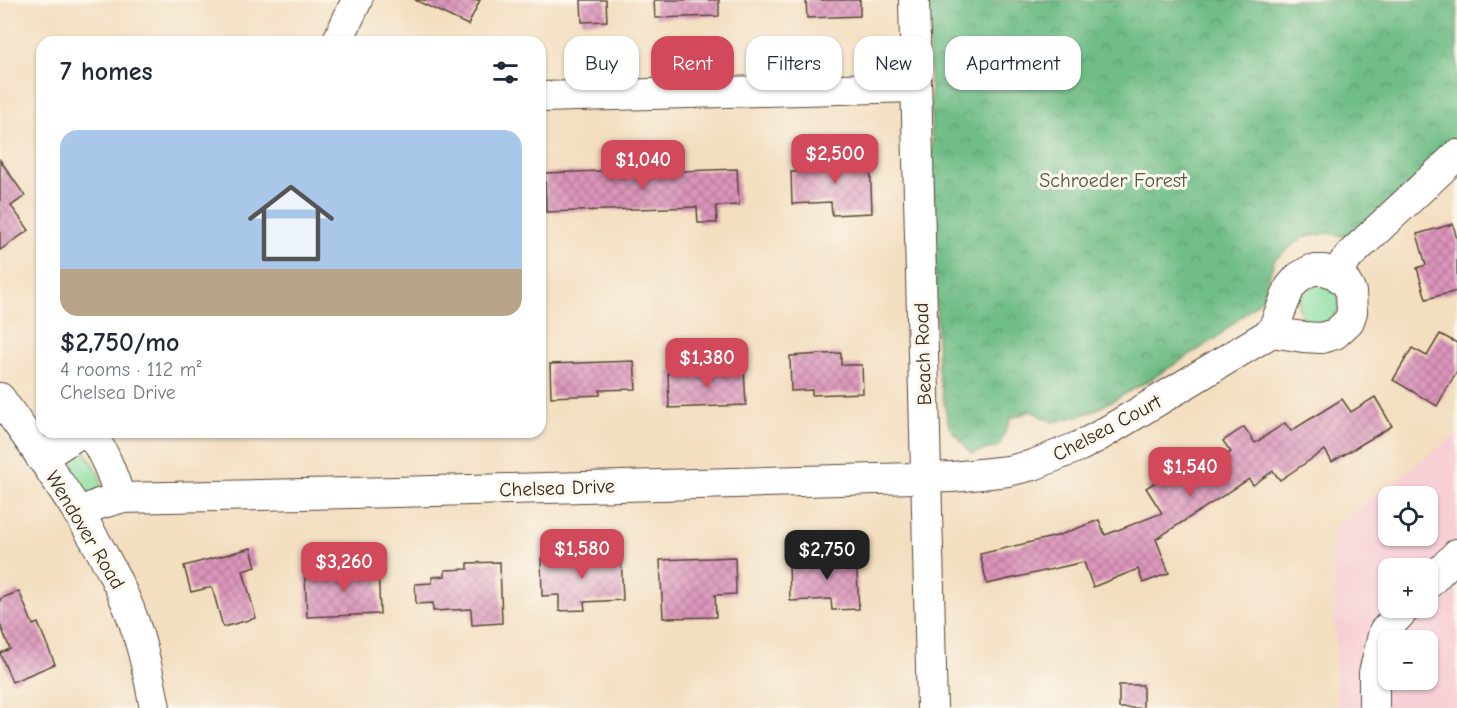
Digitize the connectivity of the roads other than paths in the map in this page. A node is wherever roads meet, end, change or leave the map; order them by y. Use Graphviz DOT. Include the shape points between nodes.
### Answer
graph roads {
  1 [pos="357,0"];
  2 [pos="914,0"];
  3 [pos="340,36"];
  4 [pos="915,36"];
  5 [pos="854,89"];
  6 [pos="916,90"];
  7 [pos="546,97"];
  8 [pos="1457,155"];
  9 [pos="1335,274"];
  10 [pos="1272,332"];
  11 [pos="0,398"];
  12 [pos="72,438"];
  13 [pos="94,438"];
  14 [pos="41,458"];
  15 [pos="926,478"];
  16 [pos="120,498"];
  17 [pos="78,513"];
  18 [pos="1457,554"];
  19 [pos="1438,574"];
  20 [pos="1396,618"];
  21 [pos="155,708"];
  22 [pos="932,708"];
  23 [pos="1374,708"];
  1 -- 3 [label="street"];
  2 -- 4 [label="street, Beach Road"];
  5 -- 7 [label="street"];
  6 -- 15 [label="street, Beach Road"];
  8 -- 9 [label="street" via="1350,255"];
  9 -- 10 [label="street" via="1311,270 1299,277 1290,287"];
  9 -- 10 [label="street" via="1351,292 1352,312 1343,328 1322,338"];
  10 -- 15 [label="street, Chelsea Court" via="1099,436 1058,456 1008,471"];
  11 -- 14 [label="street, Wendover Road"];
  12 -- 14 [label="street"];
  13 -- 16 [label="street" via="103,451"];
  14 -- 17 [label="street, Wendover Road"];
  15 -- 16 [label="street, Chelsea Drive"];
  15 -- 22 [label="street, Beach Road"];
  16 -- 17 [label="street, Chelsea Drive"];
  17 -- 21 [label="street, Wendover Road" via="125,599"];
  18 -- 19 [label="street"];
  20 -- 23 [label="street" via="1384,631 1374,673"];
}
